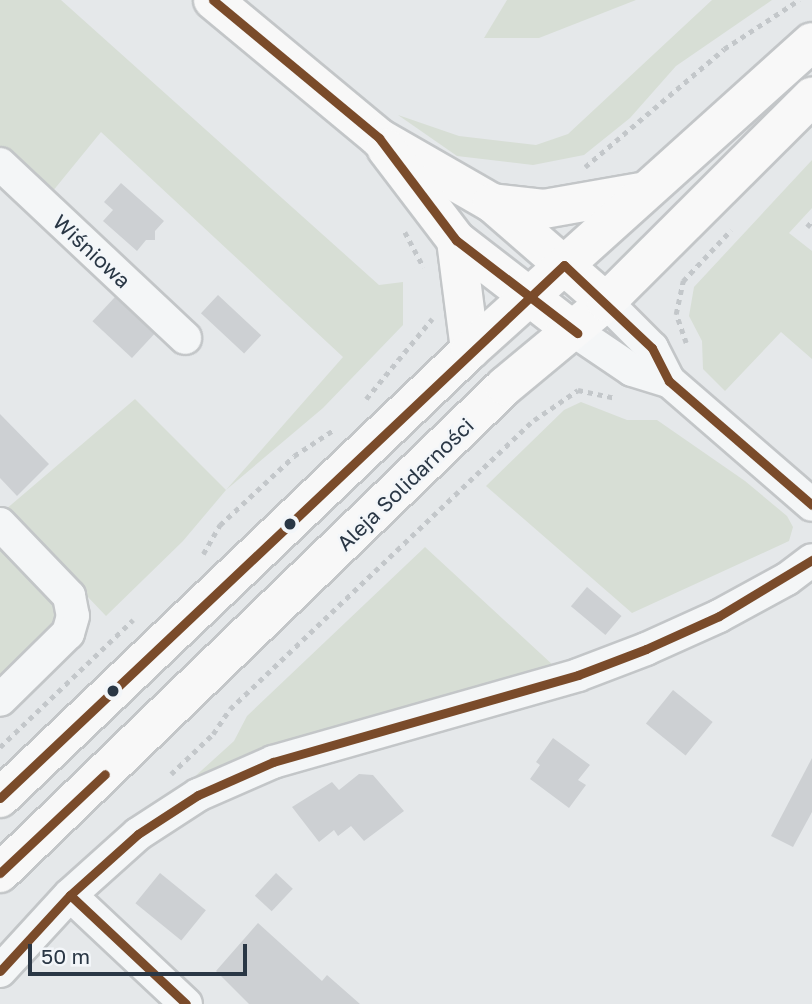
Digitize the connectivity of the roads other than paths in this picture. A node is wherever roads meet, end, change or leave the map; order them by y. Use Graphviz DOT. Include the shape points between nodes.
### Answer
graph roads {
  1 [pos="213,0"];
  2 [pos="812,42"];
  3 [pos="812,97"];
  4 [pos="379,138"];
  5 [pos="0,164"];
  6 [pos="642,191"];
  7 [pos="492,203"];
  8 [pos="456,240"];
  9 [pos="564,265"];
  10 [pos="531,295"];
  11 [pos="606,302"];
  12 [pos="570,328"];
  13 [pos="185,338"];
  14 [pos="470,350"];
  15 [pos="668,381"];
  16 [pos="812,505"];
  17 [pos="0,524"];
  18 [pos="812,560"];
  19 [pos="0,700"];
  20 [pos="0,798"];
  21 [pos="0,873"];
  22 [pos="70,895"];
  23 [pos="0,971"];
  24 [pos="186,1004"];
  1 -- 4 [label="main road"];
  2 -- 6 [label="main road"];
  3 -- 11 [label="main road, Aleja Solidarności"];
  4 -- 7 [label="main road"];
  4 -- 8 [label="main road"];
  5 -- 13 [label="street, Wiśniowa"];
  6 -- 7 [label="main road" via="544,209"];
  6 -- 9 [label="main road"];
  7 -- 9 [label="main road"];
  8 -- 10 [label="main road"];
  8 -- 14 [label="main road"];
  9 -- 10 [label="main road"];
  9 -- 11 [label="main road"];
  10 -- 12 [label="main road"];
  10 -- 14 [label="main road"];
  11 -- 12 [label="main road, Aleja Solidarności"];
  11 -- 15 [label="street" via="652,348"];
  12 -- 15 [label="street" via="632,370"];
  12 -- 21 [label="main road, Aleja Solidarności"];
  14 -- 20 [label="main road"];
  15 -- 16 [label="street"];
  17 -- 19 [label="street" via="69,596 73,616 68,633"];
  18 -- 22 [label="street" via="719,616 635,654 578,675 273,762 198,795 138,834"];
  22 -- 23 [label="street"];
  22 -- 24 [label="street"];
}
